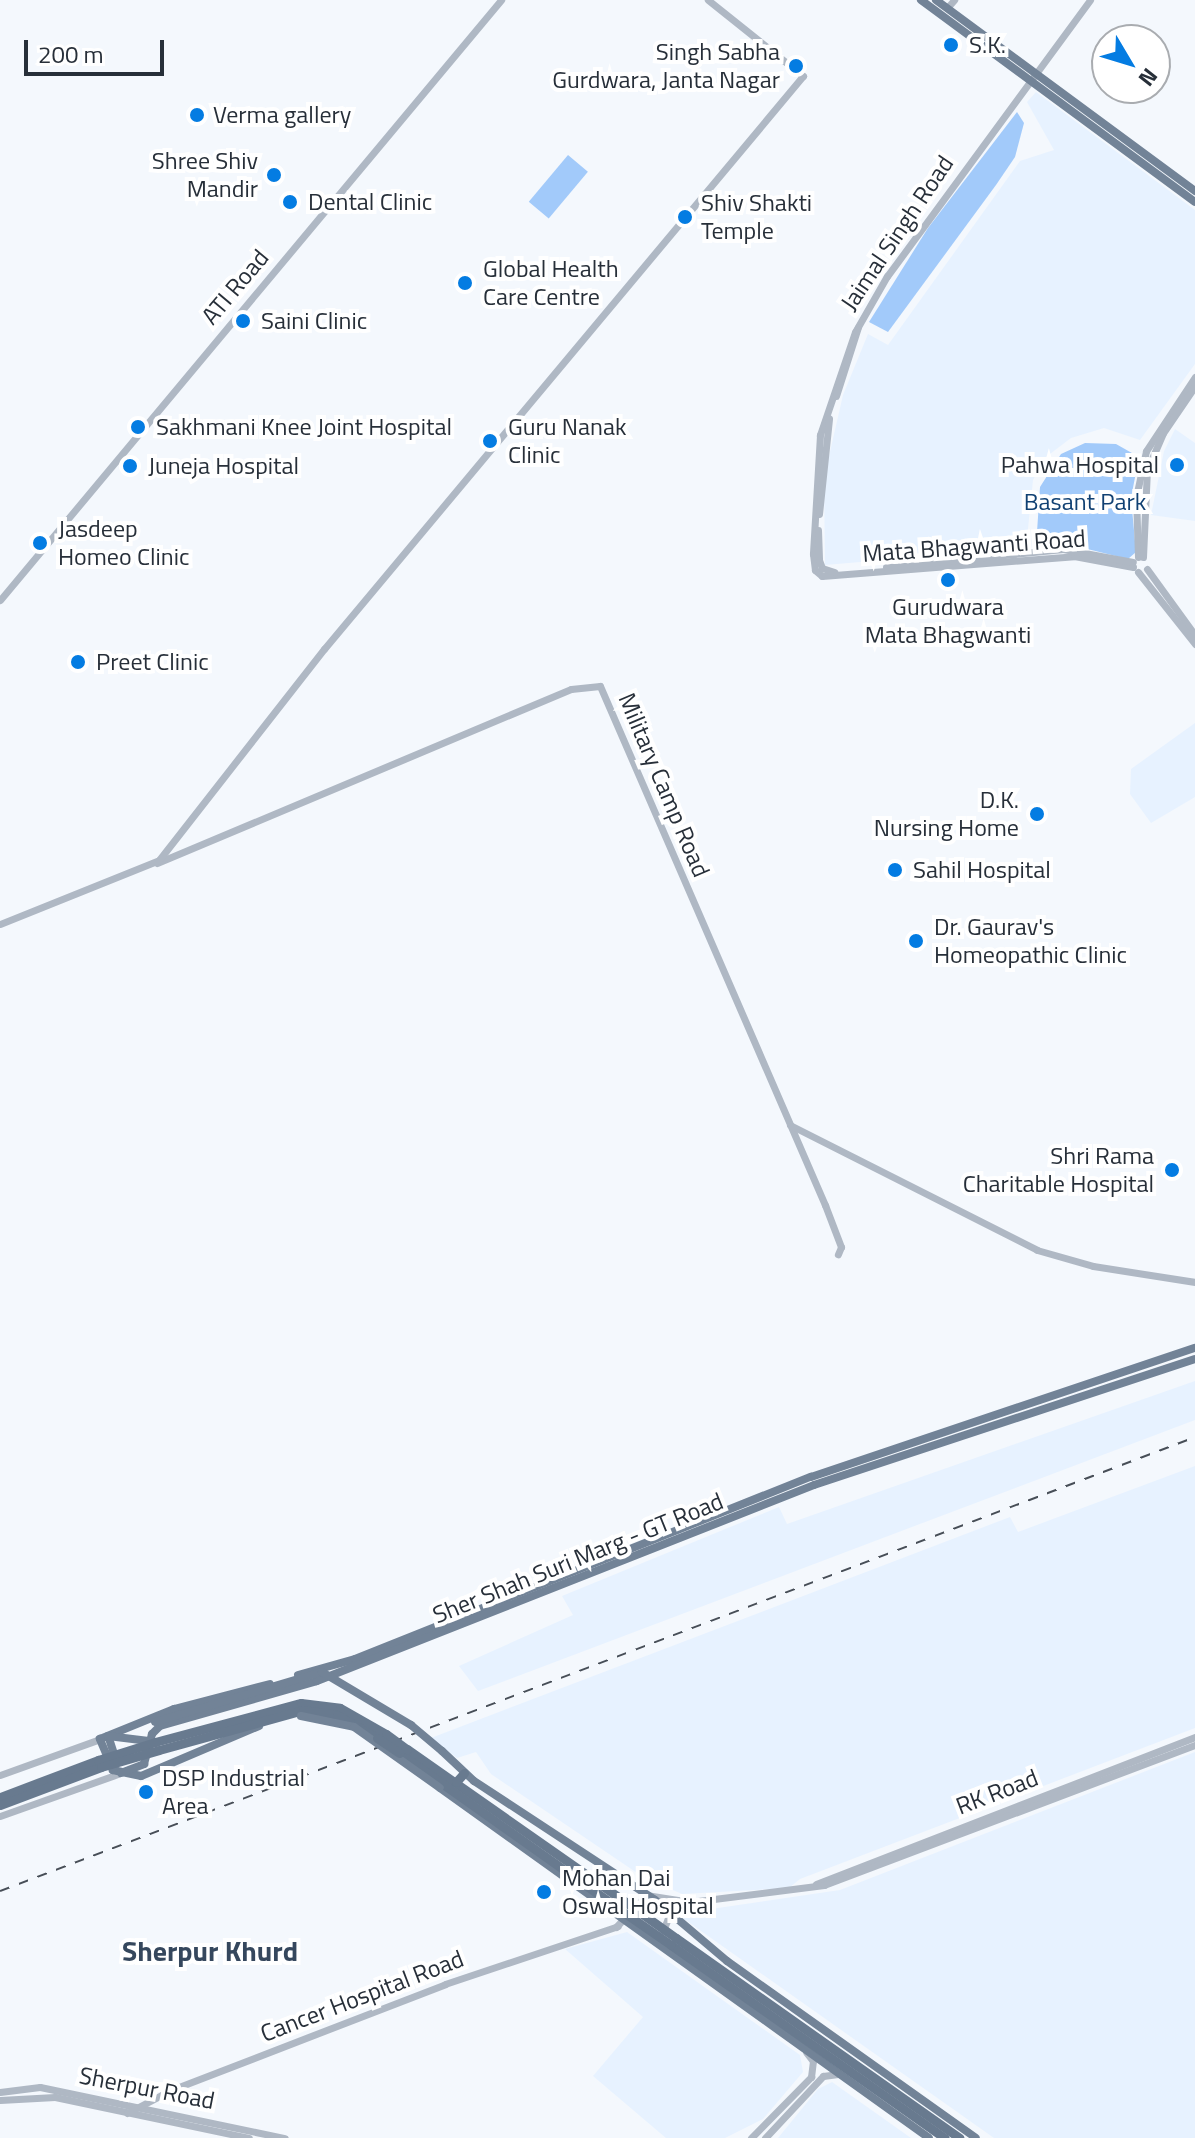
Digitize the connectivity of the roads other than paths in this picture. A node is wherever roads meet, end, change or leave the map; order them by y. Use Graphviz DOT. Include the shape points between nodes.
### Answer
graph roads {
  1 [pos="501,0"];
  2 [pos="708,0"];
  3 [pos="921,0"];
  4 [pos="936,0"];
  5 [pos="954,0"];
  6 [pos="1090,0"];
  7 [pos="947,8"];
  8 [pos="1035,79"];
  9 [pos="1195,191"];
  10 [pos="1195,202"];
  11 [pos="858,327"];
  12 [pos="1195,377"];
  13 [pos="1195,386"];
  14 [pos="1137,563"];
  15 [pos="817,574"];
  16 [pos="0,600"];
  17 [pos="1195,635"];
  18 [pos="1195,644"];
  19 [pos="154,864"];
  20 [pos="0,924"];
  21 [pos="790,1125"];
  22 [pos="838,1254"];
  23 [pos="1195,1282"];
  24 [pos="1195,1348"];
  25 [pos="1195,1363"];
  26 [pos="298,1714"];
  27 [pos="143,1721"];
  28 [pos="382,1736"];
  29 [pos="1195,1737"];
  30 [pos="104,1738"];
  31 [pos="154,1745"];
  32 [pos="1195,1745"];
  33 [pos="99,1763"];
  34 [pos="461,1770"];
  35 [pos="118,1774"];
  36 [pos="0,1775"];
  37 [pos="454,1791"];
  38 [pos="0,1797"];
  39 [pos="0,1805"];
  40 [pos="0,1816"];
  41 [pos="814,1885"];
  42 [pos="646,1895"];
  43 [pos="690,1902"];
  44 [pos="669,1915"];
  45 [pos="620,1924"];
  46 [pos="687,1930"];
  47 [pos="645,1937"];
  48 [pos="671,1945"];
  49 [pos="805,2050"];
  50 [pos="841,2075"];
  51 [pos="0,2092"];
  52 [pos="0,2100"];
  53 [pos="795,2104"];
  54 [pos="130,2109"];
  55 [pos="926,2135"];
  56 [pos="249,2138"];
  57 [pos="285,2138"];
  58 [pos="751,2138"];
  59 [pos="765,2138"];
  60 [pos="911,2138"];
  61 [pos="945,2138"];
  62 [pos="960,2138"];
  63 [pos="976,2138"];
  1 -- 16 [label="street, ATI Road"];
  2 -- 19 [label="street" via="803,76 324,649"];
  3 -- 8 [label="main road"];
  4 -- 7 [label="main road"];
  5 -- 7 [label="street"];
  6 -- 8 [label="street, Jaimal Singh Road"];
  7 -- 8 [label="main road"];
  8 -- 9 [label="main road"];
  8 -- 10 [label="main road"];
  8 -- 11 [label="street, Jaimal Singh Road" via="887,276"];
  11 -- 14 [label="street" via="824,441 818,526 822,568 831,573 1063,549"];
  11 -- 15 [label="street, Jaimal Singh Road" via="818,450 813,554"];
  12 -- 14 [label="street" via="1146,451 1136,497"];
  13 -- 14 [label="street" via="1163,433 1147,470"];
  14 -- 15 [label="street, Mata Bhagwanti Road" via="1074,556"];
  14 -- 17 [label="street" via="1147,569"];
  14 -- 18 [label="street"];
  19 -- 20 [label="street"];
  19 -- 21 [label="street, Military Camp Road" via="571,689 598,684"];
  21 -- 22 [label="street, Military Camp Road" via="841,1247"];
  21 -- 23 [label="street" via="1037,1250 1093,1266"];
  24 -- 27 [label="main road, Sher Shah Suri Marg - GT Road" via="808,1479 355,1659"];
  25 -- 31 [label="main road, Sher Shah Suri Marg - GT Road" via="814,1485 398,1652 158,1727"];
  26 -- 28 [label="highway" via="337,1715"];
  26 -- 31 [label="highway"];
  26 -- 35 [label="main road" via="150,1774"];
  26 -- 37 [label="main road, bridge" via="354,1727 440,1788"];
  27 -- 30 [label="main road, Sher Shah Suri Marg - GT Road"];
  27 -- 34 [label="main road, bridge" via="327,1673 357,1697 416,1729"];
  28 -- 31 [label="highway" via="340,1708 301,1703"];
  28 -- 37 [label="highway, bridge"];
  29 -- 41 [label="street, RK Road"];
  30 -- 31 [label="main road"];
  30 -- 35 [label="main road"];
  30 -- 36 [label="street"];
  31 -- 33 [label="highway, bridge"];
  31 -- 35 [label="main road, Sher Shah Suri Marg - GT Road" via="142,1766"];
  32 -- 41 [label="street, RK Road"];
  33 -- 38 [label="highway"];
  33 -- 39 [label="highway"];
  34 -- 37 [label="highway"];
  34 -- 42 [label="main road"];
  35 -- 40 [label="street, Sher Shah Suri Marg - GT Road"];
  37 -- 45 [label="main road"];
  37 -- 48 [label="highway, bridge" via="622,1905"];
  41 -- 43 [label="street, RK Road"];
  42 -- 43 [label="street"];
  42 -- 44 [label="main road"];
  42 -- 45 [label="street"];
  43 -- 44 [label="street"];
  44 -- 46 [label="main road"];
  44 -- 47 [label="street" via="660,1935"];
  45 -- 47 [label="main road"];
  45 -- 54 [label="street, Cancer Hospital Road" via="445,1984"];
  46 -- 48 [label="main road" via="669,1933"];
  46 -- 63 [label="main road"];
  47 -- 48 [label="main road"];
  48 -- 49 [label="main road"];
  48 -- 61 [label="highway"];
  48 -- 62 [label="highway"];
  49 -- 50 [label="main road"];
  49 -- 53 [label="street" via="814,2071"];
  50 -- 53 [label="street" via="823,2076"];
  50 -- 55 [label="main road"];
  51 -- 54 [label="street, Sherpur Road" via="40,2087"];
  52 -- 54 [label="street, Sherpur Road" via="37,2095"];
  53 -- 58 [label="street"];
  53 -- 59 [label="street"];
  54 -- 56 [label="street, Sherpur Road"];
  54 -- 57 [label="street, Sherpur Road"];
  55 -- 60 [label="street"];
}
